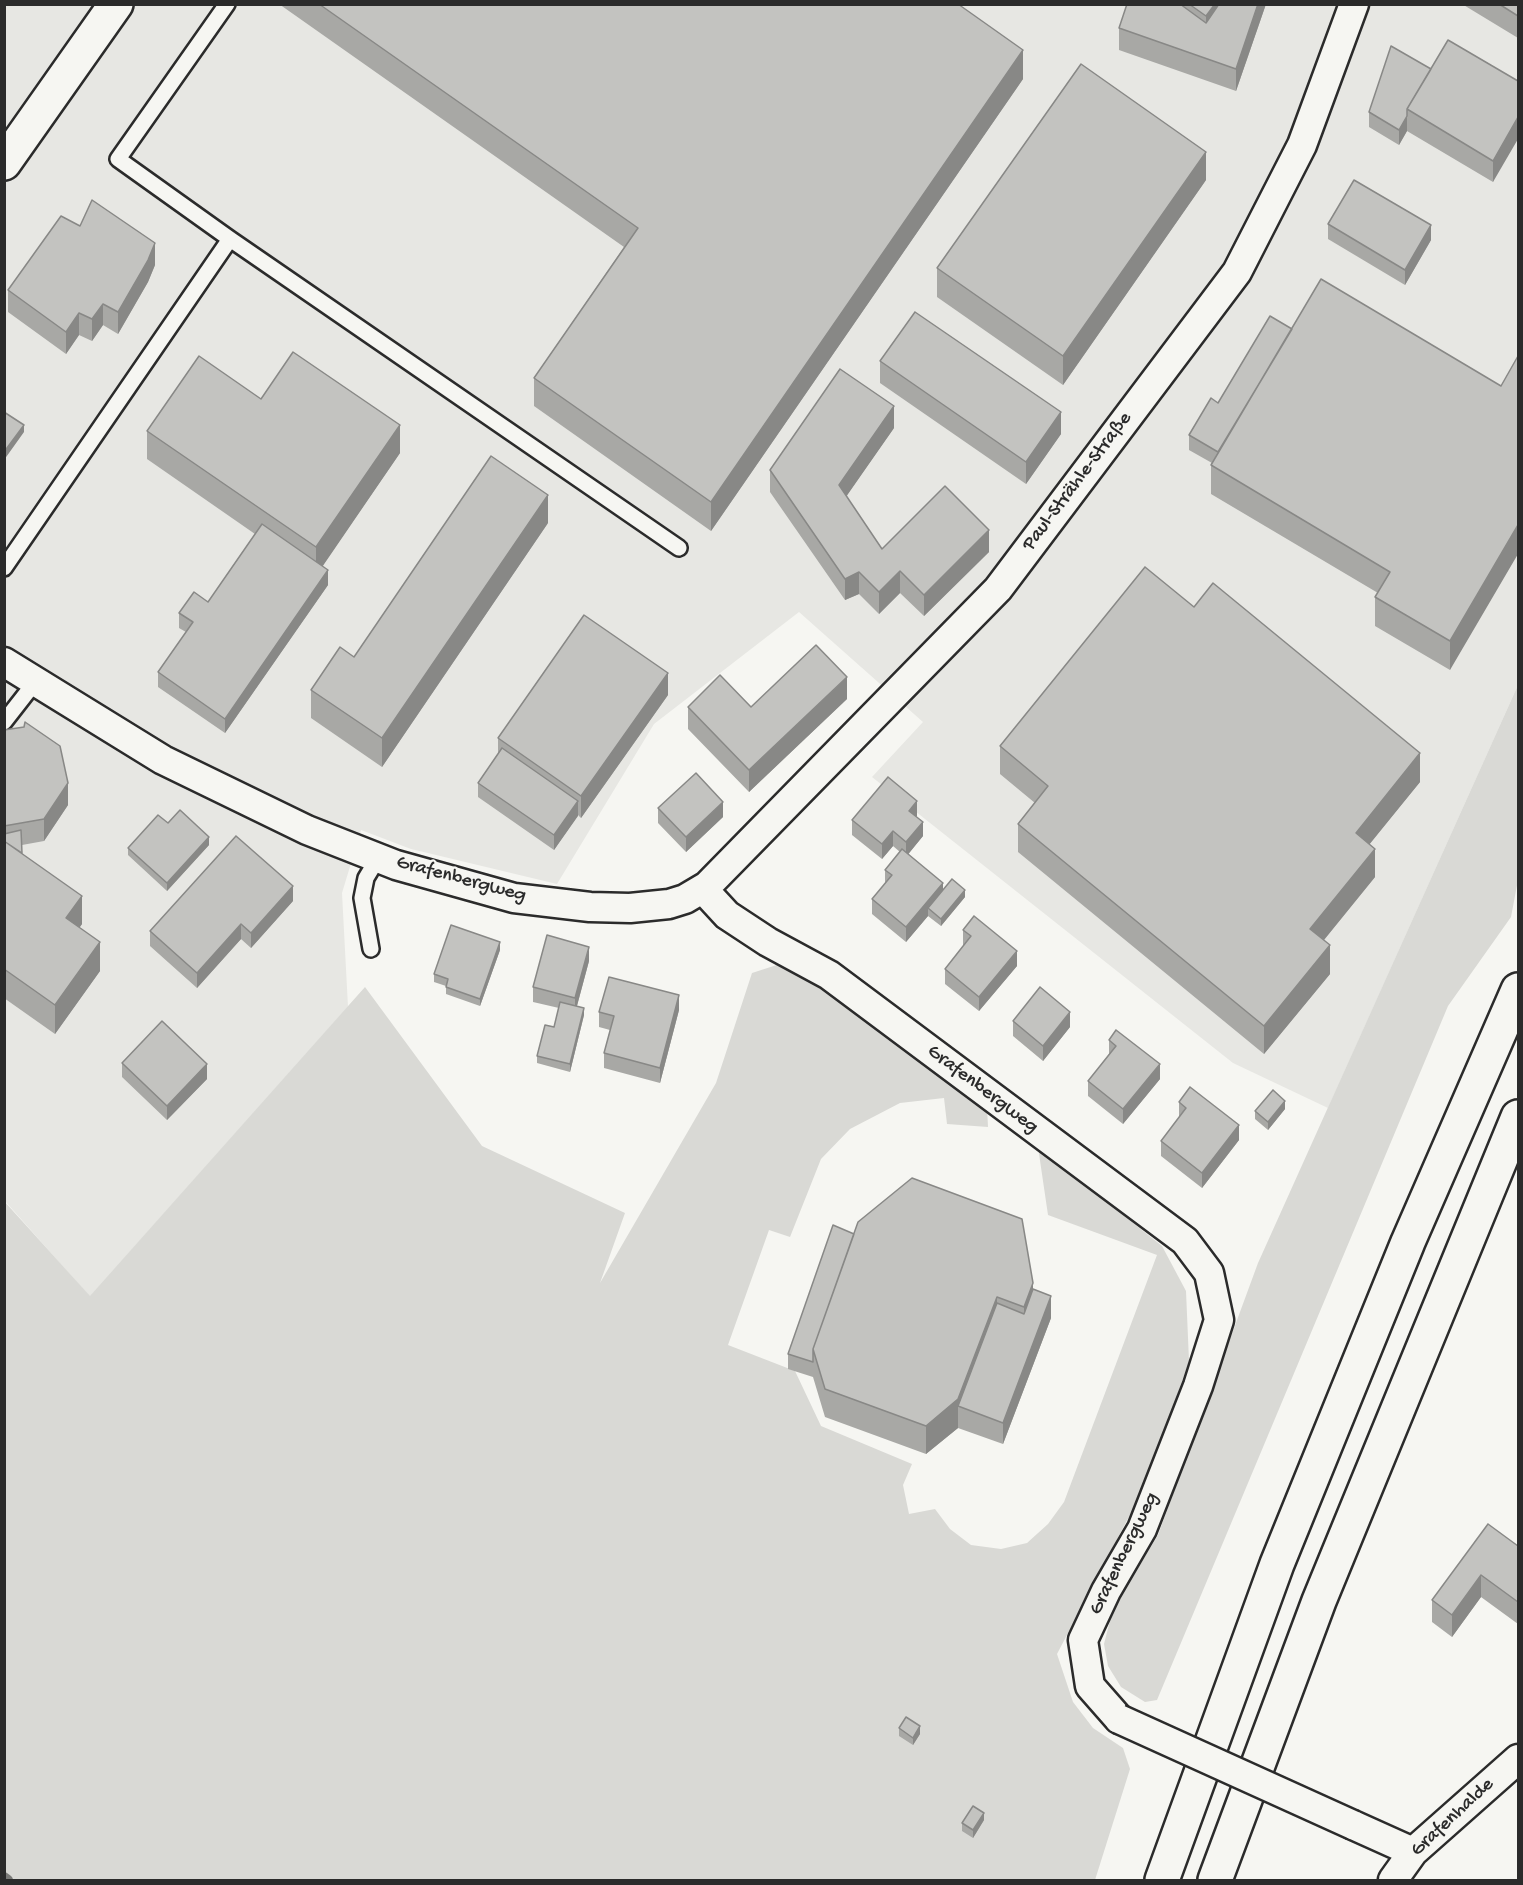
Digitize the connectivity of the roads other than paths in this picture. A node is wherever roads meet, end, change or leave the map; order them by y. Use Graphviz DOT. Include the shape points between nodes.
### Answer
graph roads {
  1 [pos="116,4"];
  2 [pos="228,4"];
  3 [pos="1354,4"];
  4 [pos="4,163"];
  5 [pos="230,239"];
  6 [pos="679,548"];
  7 [pos="4,568"];
  8 [pos="4,662"];
  9 [pos="36,681"];
  10 [pos="4,722"];
  11 [pos="378,858"];
  12 [pos="703,890"];
  13 [pos="371,949"];
  14 [pos="1518,990"];
  15 [pos="1518,1117"];
  16 [pos="1518,1759"];
  17 [pos="1413,1852"];
  18 [pos="1162,1881"];
  19 [pos="1215,1881"];
  20 [pos="1393,1881"];
  1 -- 4 [label="main road"];
  2 -- 5 [label="lane" via="118,159"];
  3 -- 12 [label="street, Paul-Strähle-Straße" via="1302,145 1237,272 998,589"];
  5 -- 6 [label="lane"];
  5 -- 7 [label="lane"];
  8 -- 9 [label="street, Grafenbergweg"];
  9 -- 10 [label="lane"];
  9 -- 11 [label="street, Grafenbergweg" via="163,760 307,830"];
  11 -- 12 [label="street, Grafenbergweg" via="514,898 591,907 669,904"];
  11 -- 13 [label="lane" via="366,878 362,898"];
  12 -- 17 [label="street, Grafenbergweg, bridge" via="727,915 829,975 1185,1241 1209,1273 1219,1320 1198,1386 1142,1529 1083,1640 1090,1686 1119,1719"];
  14 -- 18 [label="main road" via="1408,1242 1277,1564"];
  15 -- 19 [label="main road" via="1319,1601"];
  16 -- 17 [label="street, Grafenhalde"];
  17 -- 20 [label="street, Grafenhalde"];
}
